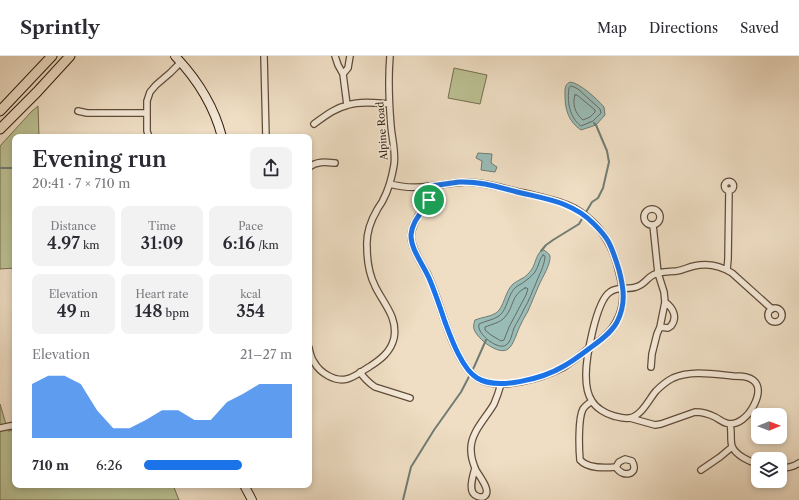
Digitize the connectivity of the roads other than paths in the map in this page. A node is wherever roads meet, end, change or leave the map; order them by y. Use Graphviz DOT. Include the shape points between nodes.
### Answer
graph roads {
  1 [pos="52,56"];
  2 [pos="70,56"];
  3 [pos="175,56"];
  4 [pos="264,56"];
  5 [pos="335,56"];
  6 [pos="350,56"];
  7 [pos="390,56"];
  8 [pos="181,62"];
  9 [pos="343,74"];
  10 [pos="389,104"];
  11 [pos="347,105"];
  12 [pos="0,111"];
  13 [pos="78,111"];
  14 [pos="147,113"];
  15 [pos="314,124"];
  16 [pos="0,129"];
  17 [pos="148,134"];
  18 [pos="221,134"];
  19 [pos="266,134"];
  20 [pos="335,163"];
  21 [pos="312,166"];
  22 [pos="390,184"];
  23 [pos="431,186"];
  24 [pos="729,190"];
  25 [pos="653,225"];
  26 [pos="727,270"];
  27 [pos="658,273"];
  28 [pos="623,289"];
  29 [pos="665,302"];
  30 [pos="772,309"];
  31 [pos="660,327"];
  32 [pos="589,348"];
  33 [pos="312,356"];
  34 [pos="651,366"];
  35 [pos="360,372"];
  36 [pos="501,384"];
  37 [pos="410,398"];
  38 [pos="592,401"];
  39 [pos="630,418"];
  40 [pos="730,424"];
  41 [pos="12,426"];
  42 [pos="0,428"];
  43 [pos="732,447"];
  44 [pos="751,461"];
  45 [pos="799,463"];
  46 [pos="616,467"];
  47 [pos="475,468"];
  48 [pos="787,468"];
  49 [pos="701,470"];
  50 [pos="246,488"];
  51 [pos="252,500"];
  1 -- 12 [label="main road"];
  2 -- 16 [label="main road"];
  3 -- 8 [label="street"];
  4 -- 19 [label="street"];
  5 -- 9 [label="street"];
  6 -- 9 [label="street" via="348,68"];
  7 -- 10 [label="street, Alpine Road"];
  8 -- 14 [label="street" via="150,92"];
  8 -- 18 [label="street" via="206,96"];
  9 -- 11 [label="street"];
  10 -- 11 [label="street"];
  10 -- 22 [label="street, Alpine Road" via="394,156"];
  11 -- 15 [label="street" via="329,113"];
  13 -- 14 [label="street"];
  14 -- 17 [label="street"];
  20 -- 21 [label="street" via="323,162"];
  22 -- 23 [label="street" via="409,187"];
  22 -- 35 [label="street, Alpine Road" via="371,221 367,234 367,249 372,278 393,319 393,339 382,358"];
  23 -- 28 [label="street" via="478,182 567,205 591,221 603,233 615,258"];
  23 -- 36 [label="street" via="429,200 412,229 412,243 429,278 457,352 479,380"];
  24 -- 26 [label="street"];
  25 -- 27 [label="street"];
  26 -- 27 [label="street" via="714,265 701,265"];
  26 -- 30 [label="street"];
  27 -- 28 [label="street" via="636,288"];
  27 -- 29 [label="street"];
  28 -- 32 [label="street" via="623,303 617,321 608,333"];
  28 -- 32 [label="street" via="610,292 605,297"];
  29 -- 31 [label="street"];
  29 -- 31 [label="street" via="674,313 675,319 668,328"];
  31 -- 34 [label="street"];
  32 -- 36 [label="street" via="558,370 536,378"];
  32 -- 38 [label="street" via="586,385"];
  33 -- 35 [label="street, Alpine Road" via="315,363 334,378 350,378"];
  35 -- 37 [label="street" via="375,387"];
  36 -- 47 [label="street" via="498,397 473,438 471,451"];
  38 -- 39 [label="street" via="611,416"];
  38 -- 46 [label="street" via="584,407 580,415 580,460 594,467"];
  39 -- 40 [label="street" via="655,425 698,412"];
  39 -- 40 [label="street" via="642,410 659,387 673,378 694,373 748,378 757,385 757,399 747,416"];
  40 -- 43 [label="street"];
  41 -- 42 [label="street"];
  43 -- 44 [label="street" via="742,457"];
  43 -- 49 [label="street"];
  45 -- 48 [label="street"];
  47 -- 47 [label="street" via="472,491 475,496 483,497 487,492 486,487"];
  50 -- 51 [label="street"];
}
